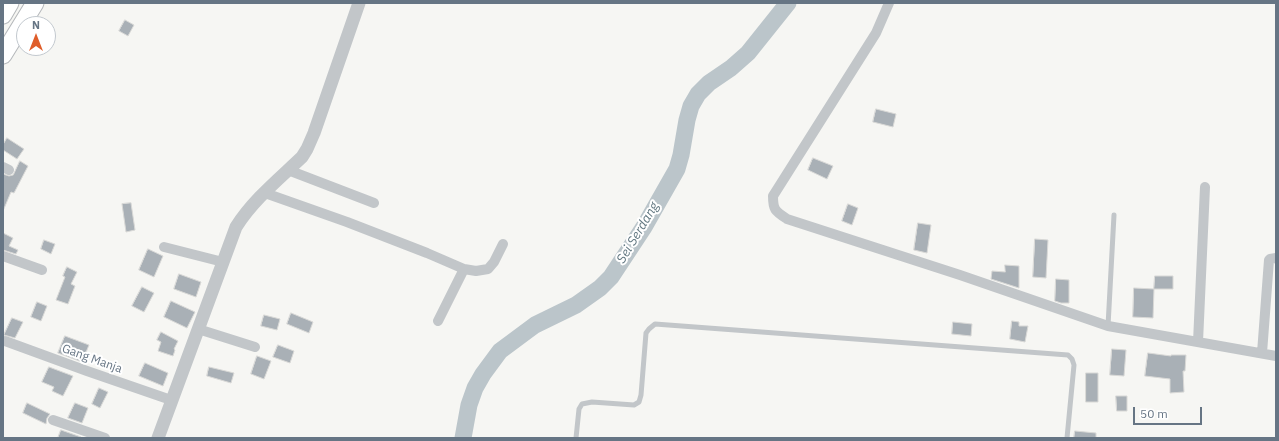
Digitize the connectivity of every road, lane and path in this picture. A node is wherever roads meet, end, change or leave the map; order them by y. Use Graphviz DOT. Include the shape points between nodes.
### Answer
graph roads {
  1 [pos="10,3"];
  2 [pos="35,3"];
  3 [pos="889,3"];
  4 [pos="356,4"];
  5 [pos="3,15"];
  6 [pos="3,55"];
  7 [pos="288,170"];
  8 [pos="1205,187"];
  9 [pos="264,193"];
  10 [pos="374,203"];
  11 [pos="1114,215"];
  12 [pos="503,244"];
  13 [pos="164,247"];
  14 [pos="3,256"];
  15 [pos="1276,258"];
  16 [pos="223,262"];
  17 [pos="464,269"];
  18 [pos="42,270"];
  19 [pos="438,321"];
  20 [pos="1108,326"];
  21 [pos="198,330"];
  22 [pos="5,341"];
  23 [pos="1198,342"];
  24 [pos="255,347"];
  25 [pos="1262,352"];
  26 [pos="1276,356"];
  27 [pos="171,400"];
  28 [pos="53,420"];
  29 [pos="106,438"];
  30 [pos="158,438"];
  31 [pos="576,438"];
  32 [pos="1067,438"];
  1 -- 5 [label="highway"];
  2 -- 6 [label="highway"];
  3 -- 20 [label="street" via="876,33 773,196 776,212 786,219"];
  4 -- 7 [label="street" via="308,149"];
  7 -- 9 [label="street"];
  7 -- 10 [label="street"];
  8 -- 23 [label="street"];
  9 -- 16 [label="street" via="244,214 232,236"];
  9 -- 17 [label="street" via="347,222"];
  11 -- 20 [label="lane"];
  12 -- 17 [label="street" via="488,269"];
  13 -- 16 [label="street"];
  14 -- 18 [label="street"];
  15 -- 25 [label="street" via="1269,260"];
  16 -- 21 [label="street"];
  17 -- 19 [label="street"];
  20 -- 23 [label="street"];
  21 -- 24 [label="street"];
  21 -- 27 [label="street"];
  22 -- 27 [label="street, Gang Manja"];
  23 -- 25 [label="street"];
  25 -- 26 [label="street"];
  27 -- 30 [label="street"];
  28 -- 29 [label="street"];
  31 -- 32 [label="lane" via="582,404 592,402 634,405 639,402 646,334 655,324 1068,355 1074,365"];
}
